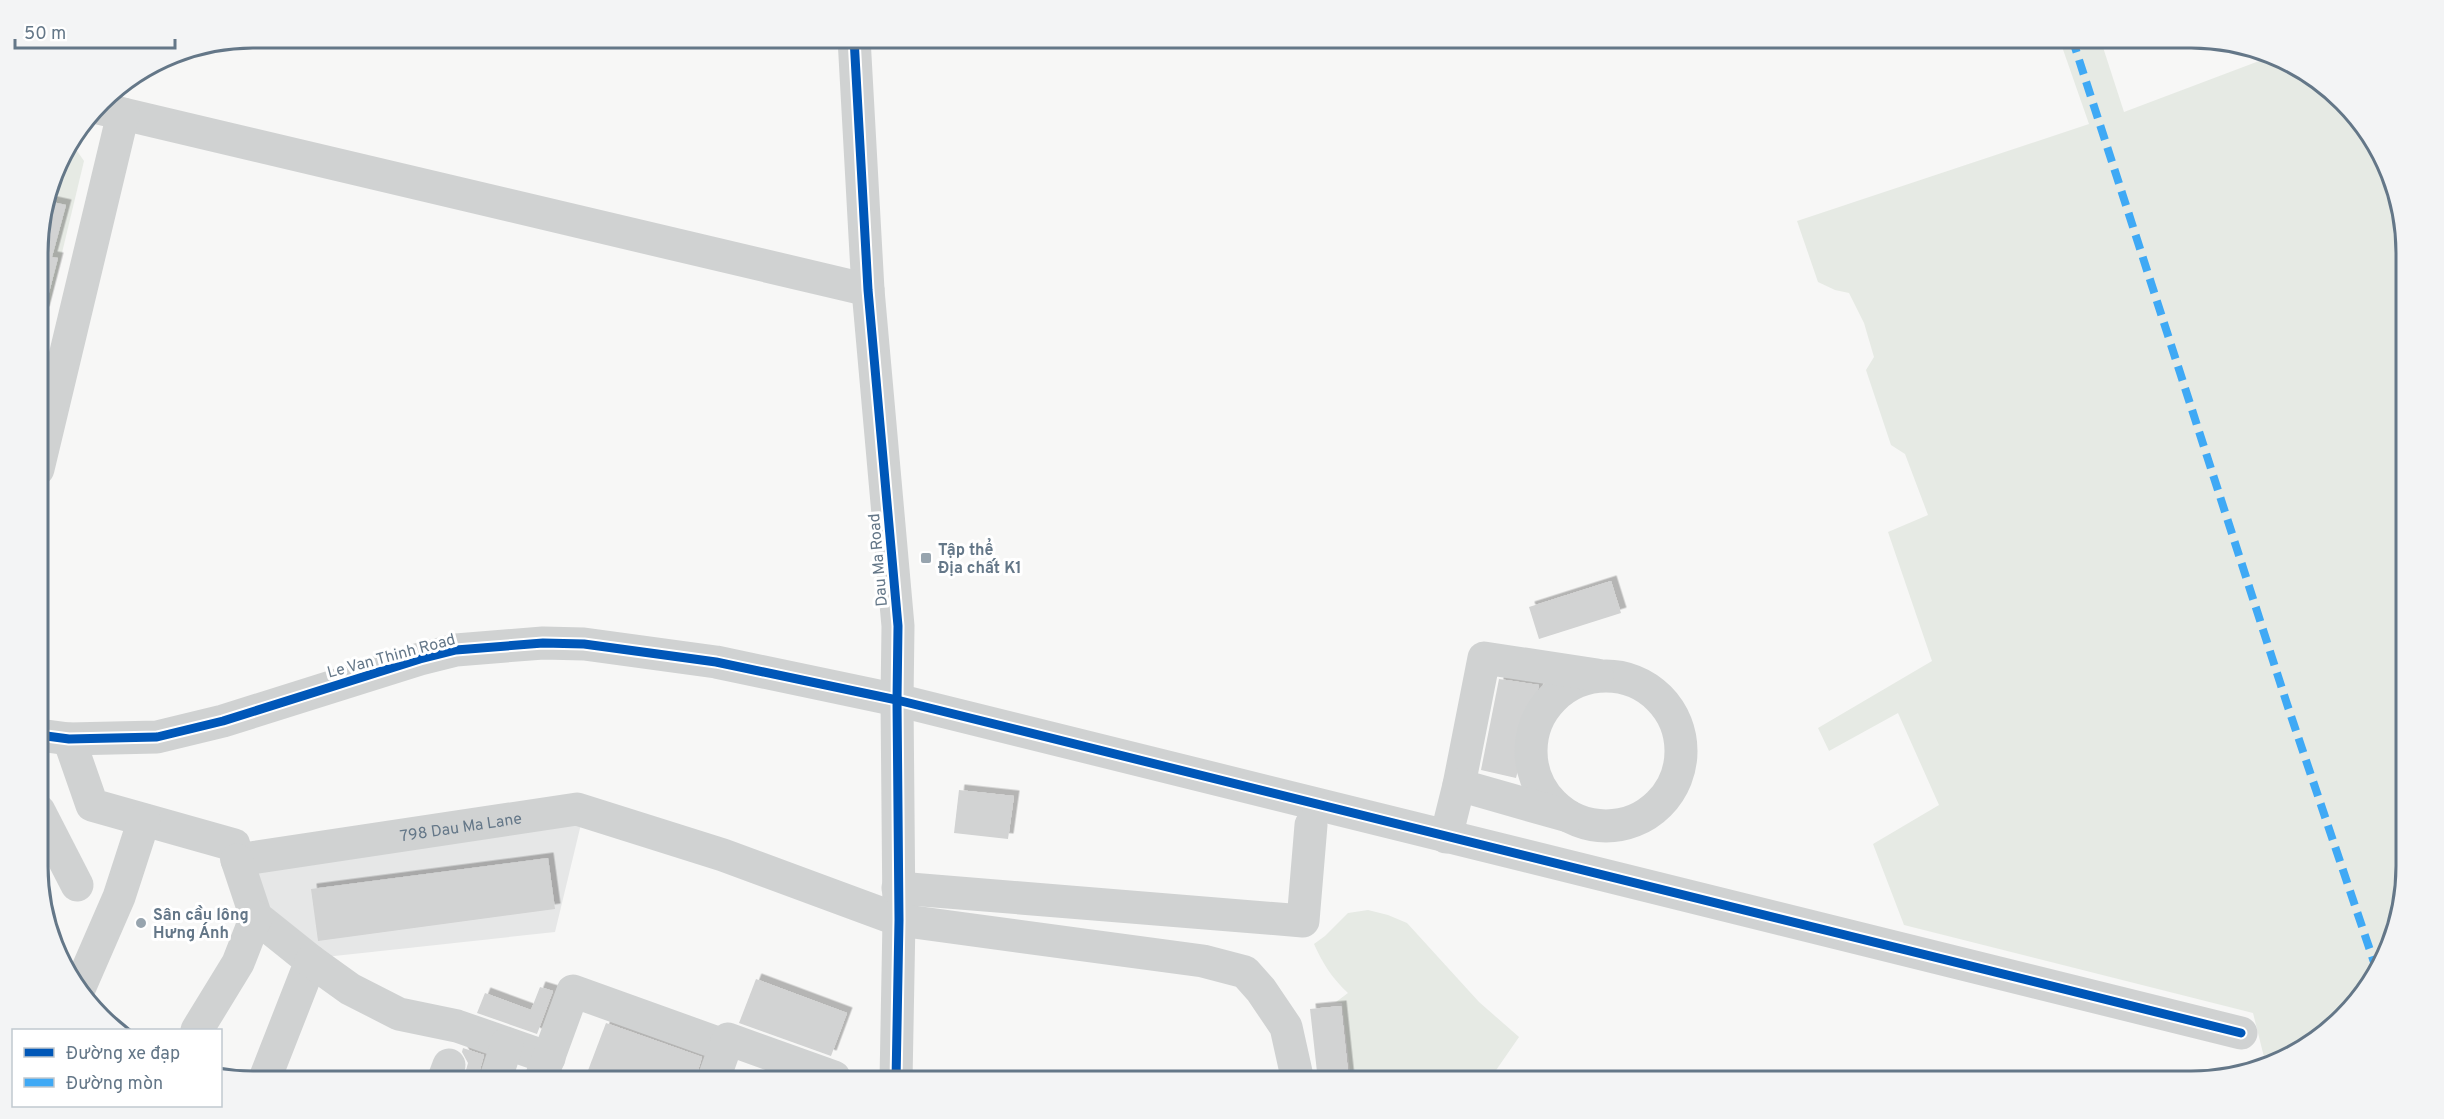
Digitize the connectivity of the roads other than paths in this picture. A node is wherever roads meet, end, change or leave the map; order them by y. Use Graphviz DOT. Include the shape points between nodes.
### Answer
graph roads {
  1 [pos="855,48"];
  2 [pos="110,111"];
  3 [pos="868,291"];
  4 [pos="48,424"];
  5 [pos="1602,676"];
  6 [pos="897,700"];
  7 [pos="54,737"];
  8 [pos="1459,785"];
  9 [pos="1572,817"];
  10 [pos="144,820"];
  11 [pos="1311,825"];
  12 [pos="48,829"];
  13 [pos="1446,837"];
  14 [pos="237,860"];
  15 [pos="77,885"];
  16 [pos="898,904"];
  17 [pos="256,916"];
  18 [pos="311,961"];
  19 [pos="83,980"];
  20 [pos="198,1029"];
  21 [pos="2241,1033"];
  22 [pos="507,1044"];
  23 [pos="726,1046"];
  24 [pos="545,1070"];
  25 [pos="268,1071"];
  26 [pos="498,1071"];
  27 [pos="717,1071"];
  28 [pos="817,1071"];
  29 [pos="896,1071"];
  30 [pos="1296,1071"];
  1 -- 3 [label="street, Dau Ma Road"];
  2 -- 3 [label="street"];
  2 -- 4 [label="street"];
  3 -- 6 [label="street, Dau Ma Road" via="898,626"];
  5 -- 8 [label="street" via="1484,658"];
  5 -- 9 [label="street" via="1577,682 1555,696 1534,729 1531,754 1537,780 1551,802"];
  5 -- 9 [label="street" via="1632,681 1658,697 1678,731 1680,761 1670,789 1640,816 1601,825"];
  6 -- 7 [label="street, Le Van Thinh Road" via="716,662 584,644 543,643 429,656 223,721 157,737"];
  6 -- 13 [label="street, Le Van Thinh Road"];
  6 -- 16 [label="street, Dau Ma Road"];
  7 -- 10 [label="street" via="92,805"];
  8 -- 9 [label="street"];
  8 -- 13 [label="street"];
  10 -- 14 [label="street" via="234,845"];
  10 -- 19 [label="street" via="119,897"];
  11 -- 16 [label="street" via="1303,921"];
  12 -- 15 [label="street"];
  13 -- 21 [label="street, Le Van Thinh Road"];
  14 -- 16 [label="street, 798 Dau Ma Lane" via="577,809"];
  14 -- 17 [label="street"];
  16 -- 29 [label="street, Dau Ma Road"];
  16 -- 30 [label="street" via="1245,972 1286,1027"];
  17 -- 18 [label="street"];
  17 -- 20 [label="street" via="238,963"];
  18 -- 22 [label="street" via="350,989 399,1014 457,1026"];
  18 -- 25 [label="street"];
  22 -- 24 [label="street"];
  22 -- 26 [label="street"];
  23 -- 24 [label="street" via="573,991"];
  23 -- 27 [label="street"];
  23 -- 28 [label="street" via="728,1039"];
}
